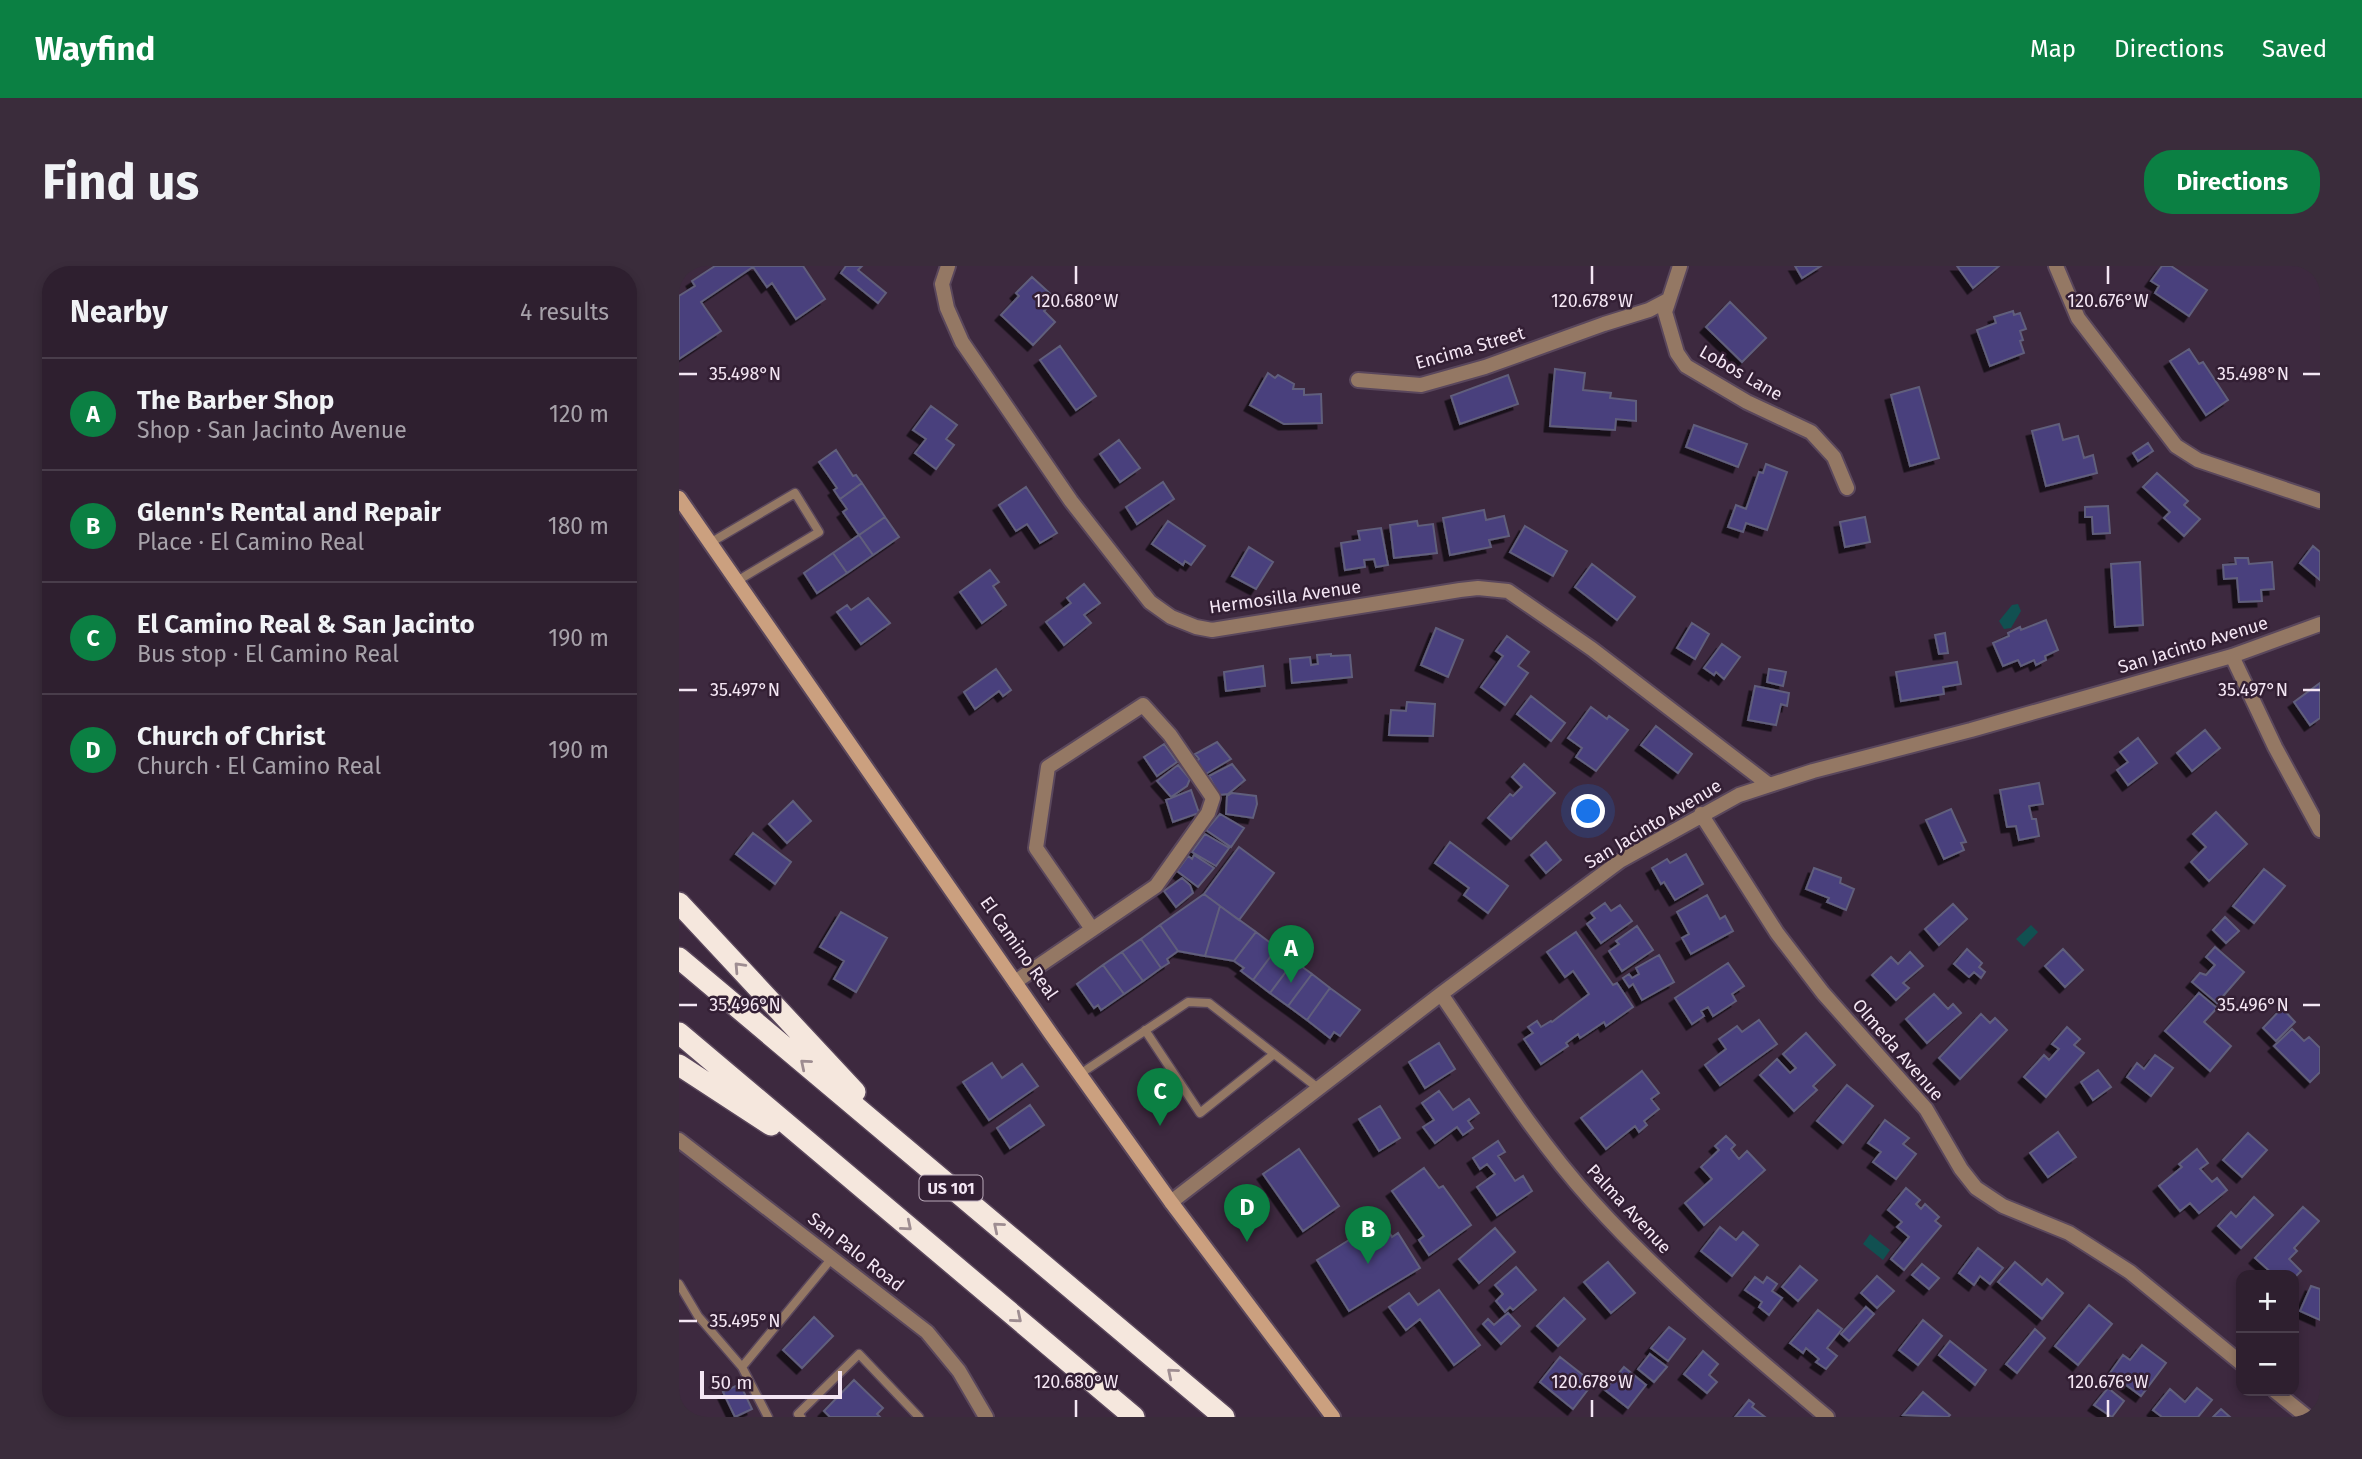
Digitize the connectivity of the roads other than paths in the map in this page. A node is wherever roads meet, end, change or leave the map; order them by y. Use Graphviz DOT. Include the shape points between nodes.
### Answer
graph roads {
  1 [pos="948,266"];
  2 [pos="1680,266"];
  3 [pos="2056,266"];
  4 [pos="1668,300"];
  5 [pos="1358,380"];
  6 [pos="1847,488"];
  7 [pos="679,498"];
  8 [pos="2320,501"];
  9 [pos="710,543"];
  10 [pos="737,581"];
  11 [pos="2320,624"];
  12 [pos="2232,656"];
  13 [pos="1769,784"];
  14 [pos="1701,814"];
  15 [pos="2320,830"];
  16 [pos="679,903"];
  17 [pos="1092,929"];
  18 [pos="679,958"];
  19 [pos="1015,982"];
  20 [pos="1441,994"];
  21 [pos="1145,1030"];
  22 [pos="679,1033"];
  23 [pos="1274,1054"];
  24 [pos="679,1065"];
  25 [pos="1080,1074"];
  26 [pos="1318,1088"];
  27 [pos="679,1140"];
  28 [pos="919,1160"];
  29 [pos="855,1181"];
  30 [pos="1171,1202"];
  31 [pos="832,1258"];
  32 [pos="679,1284"];
  33 [pos="2236,1359"];
  34 [pos="742,1367"];
  35 [pos="2281,1396"];
  36 [pos="768,1417"];
  37 [pos="801,1417"];
  38 [pos="919,1417"];
  39 [pos="986,1417"];
  40 [pos="1134,1417"];
  41 [pos="1224,1417"];
  42 [pos="1333,1417"];
  43 [pos="1827,1417"];
  44 [pos="2307,1417"];
  1 -- 13 [label="street, Hermosilla Avenue" via="942,284 961,342 1071,501 1150,602 1171,617 1212,630 1460,590 1508,591"];
  2 -- 4 [label="street, Lobos Lane"];
  3 -- 8 [label="street" via="2078,318 2176,446 2198,460"];
  4 -- 5 [label="street, Encima Street" via="1485,367 1421,385"];
  4 -- 6 [label="street, Lobos Lane" via="1667,321 1686,366 1811,432 1834,457"];
  7 -- 9 [label="main road, El Camino Real"];
  9 -- 10 [label="main road, El Camino Real"];
  9 -- 10 [label="lane" via="795,493 819,532"];
  10 -- 19 [label="main road, El Camino Real"];
  11 -- 12 [label="street, San Jacinto Avenue"];
  12 -- 13 [label="street, San Jacinto Avenue"];
  12 -- 15 [label="street"];
  13 -- 14 [label="street, San Jacinto Avenue"];
  14 -- 20 [label="street, San Jacinto Avenue" via="1620,861"];
  14 -- 33 [label="street, Olmeda Avenue" via="1777,933 1823,993 1926,1108 1976,1188 2003,1206 2069,1233 2130,1272"];
  28 -- 16 [label="highway, one-way"];
  17 -- 17 [label="street" via="1036,848 1048,767 1143,705 1170,735 1213,798 1208,813 1156,886"];
  17 -- 19 [label="street"];
  28 -- 18 [label="highway, US 101, one-way"];
  19 -- 25 [label="main road, El Camino Real"];
  20 -- 26 [label="street, San Jacinto Avenue"];
  20 -- 43 [label="street, Palma Avenue" via="1546,1145 1591,1200 1734,1339"];
  21 -- 23 [label="lane" via="1188,1002 1209,1003"];
  21 -- 23 [label="lane" via="1201,1113"];
  21 -- 25 [label="lane"];
  22 -- 29 [label="highway"];
  23 -- 26 [label="lane"];
  24 -- 29 [label="highway"];
  25 -- 30 [label="main road, El Camino Real"];
  26 -- 30 [label="street, San Jacinto Avenue"];
  27 -- 31 [label="street, San Palo Road"];
  41 -- 28 [label="highway, US 101, one-way"];
  29 -- 40 [label="highway, one-way"];
  30 -- 42 [label="main road, El Camino Real"];
  31 -- 34 [label="lane"];
  31 -- 39 [label="street, San Palo Road" via="927,1332 959,1371"];
  32 -- 34 [label="lane" via="698,1317"];
  34 -- 36 [label="lane"];
  35 -- 44 [label="street"];
  37 -- 38 [label="lane" via="798,1414 859,1354"];
}
